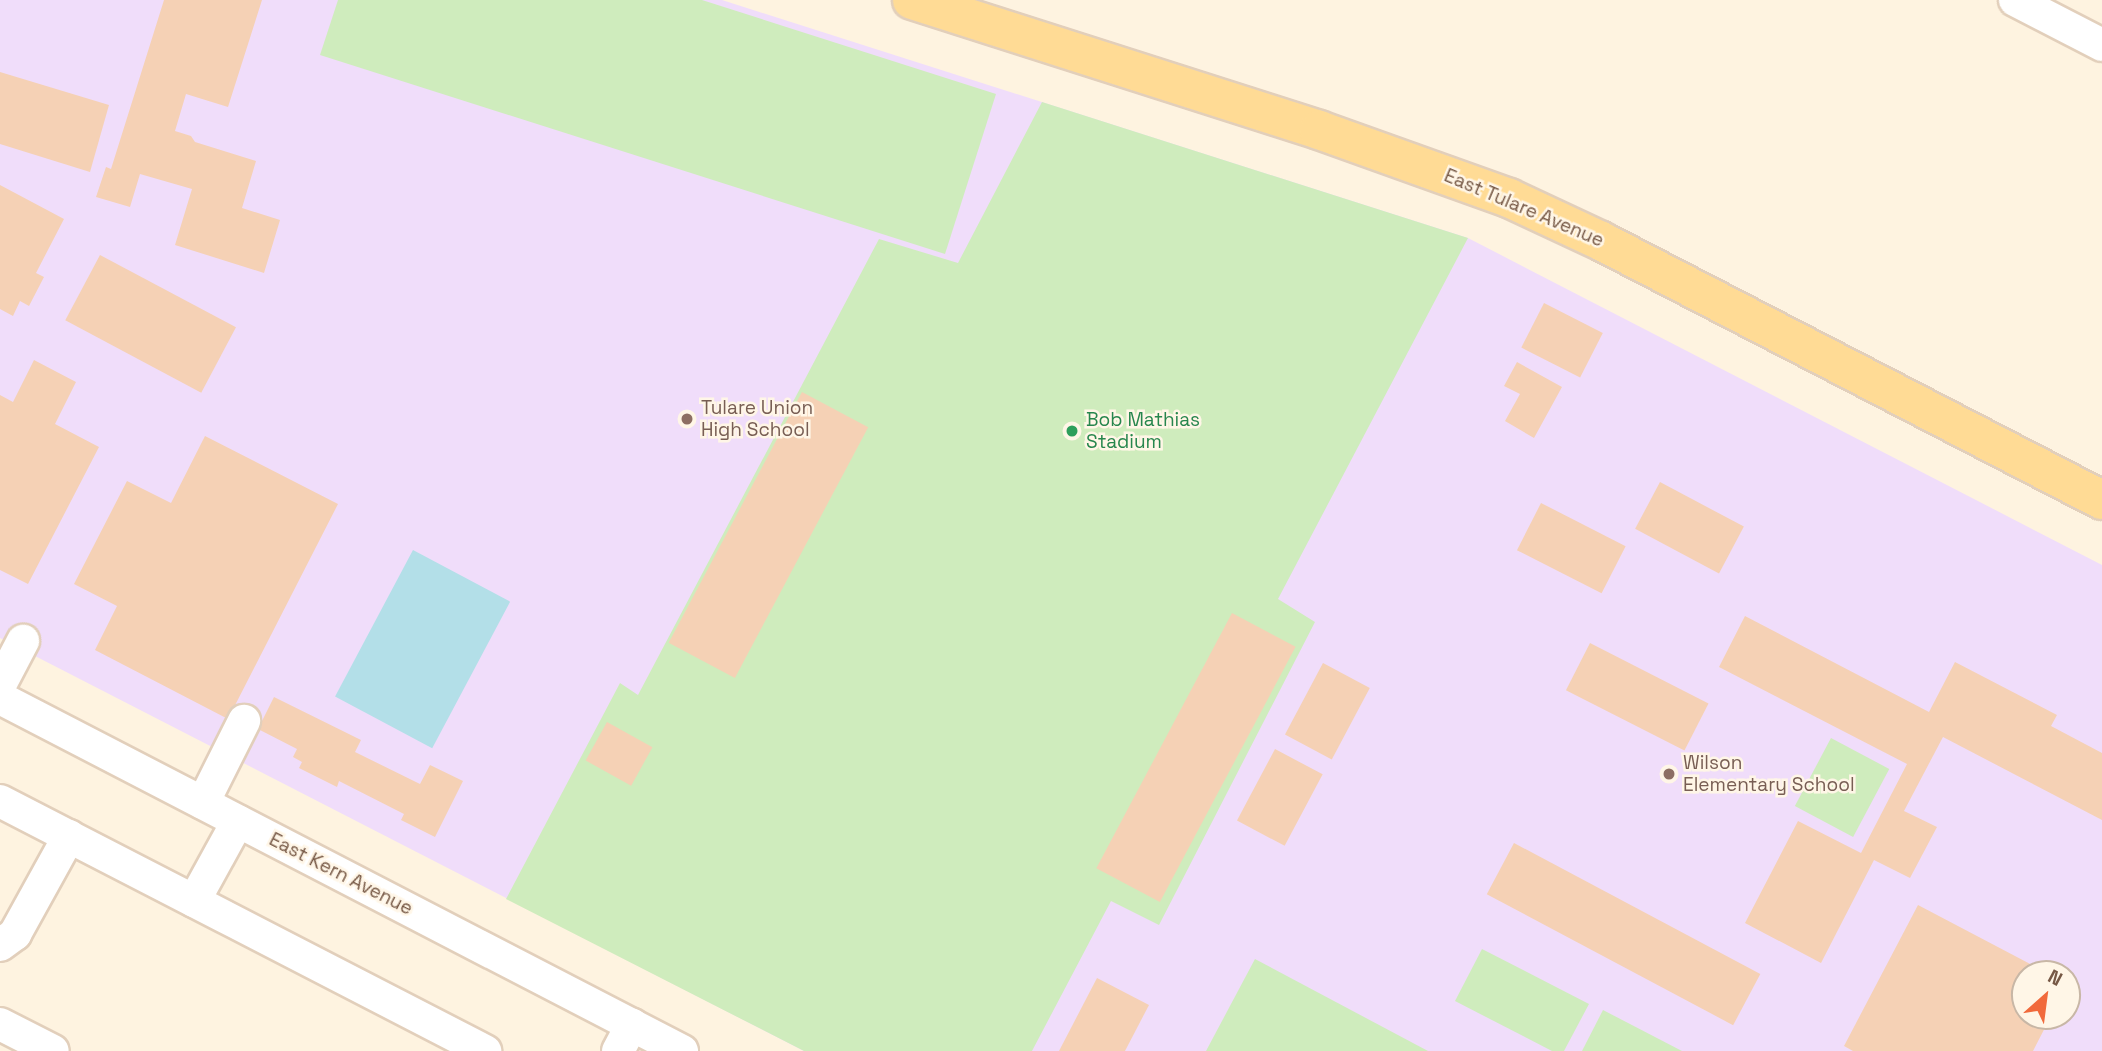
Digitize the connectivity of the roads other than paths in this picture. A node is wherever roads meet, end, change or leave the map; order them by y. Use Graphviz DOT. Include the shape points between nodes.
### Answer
graph roads {
  1 [pos="912,0"];
  2 [pos="2015,0"];
  3 [pos="2102,46"];
  4 [pos="2102,500"];
  5 [pos="23,640"];
  6 [pos="0,685"];
  7 [pos="0,698"];
  8 [pos="244,721"];
  9 [pos="0,801"];
  10 [pos="203,803"];
  11 [pos="238,821"];
  12 [pos="69,836"];
  13 [pos="194,901"];
  14 [pos="0,945"];
  15 [pos="0,1024"];
  16 [pos="625,1038"];
  17 [pos="53,1051"];
  18 [pos="485,1051"];
  19 [pos="682,1051"];
  1 -- 4 [label="main road, East Tulare Avenue" via="1319,130 1510,198"];
  2 -- 3 [label="street"];
  5 -- 6 [label="street"];
  7 -- 10 [label="street, East Kern Avenue"];
  8 -- 10 [label="street"];
  9 -- 12 [label="street"];
  10 -- 11 [label="street, East Kern Avenue"];
  11 -- 13 [label="street"];
  11 -- 16 [label="street, East Kern Avenue"];
  12 -- 13 [label="street"];
  12 -- 14 [label="street" via="15,934"];
  13 -- 18 [label="street"];
  15 -- 17 [label="street"];
  16 -- 19 [label="street, East Kern Avenue"];
}
